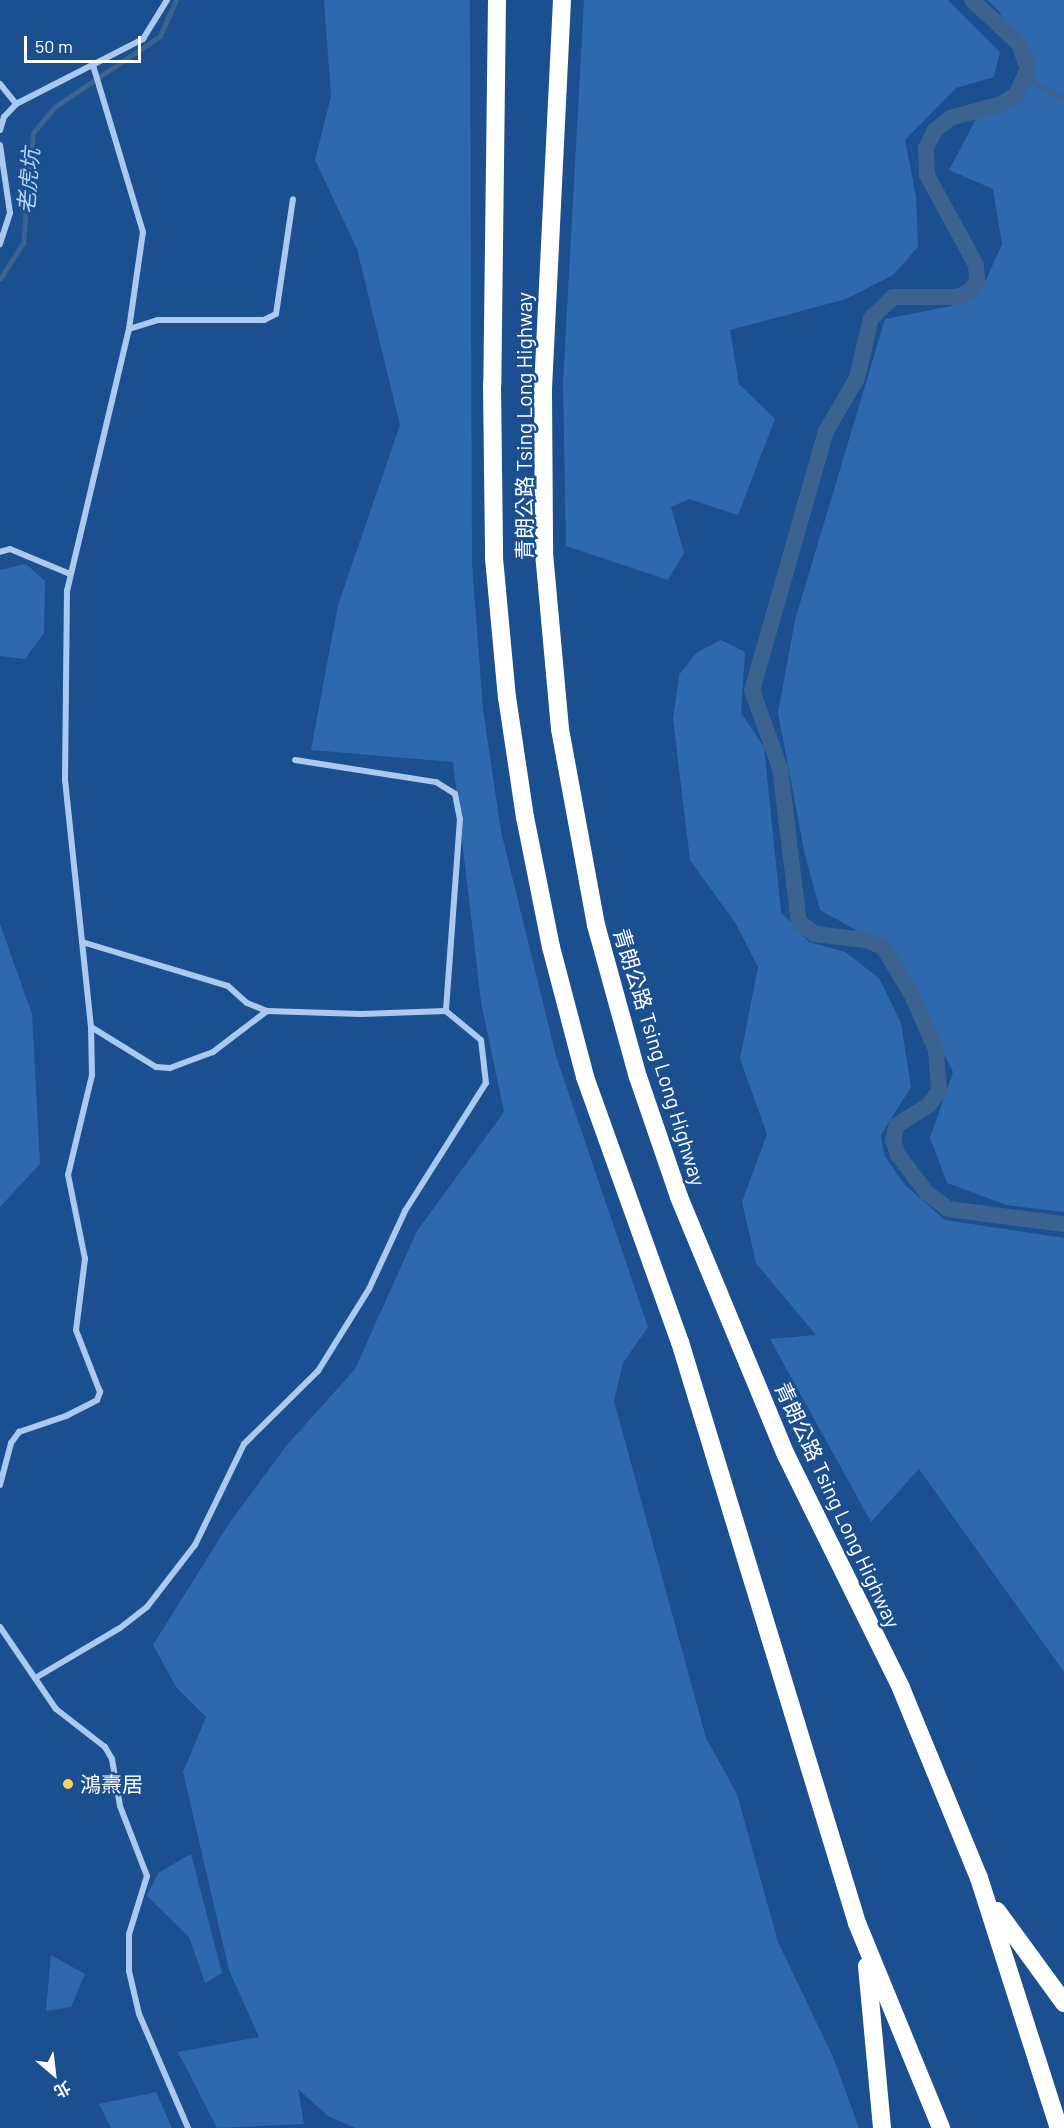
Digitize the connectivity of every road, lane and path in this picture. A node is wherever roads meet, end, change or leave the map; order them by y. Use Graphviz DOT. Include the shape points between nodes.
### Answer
graph roads {
  1 [pos="167,0"];
  2 [pos="497,0"];
  3 [pos="562,0"];
  4 [pos="94,68"];
  5 [pos="0,84"];
  6 [pos="16,104"];
  7 [pos="0,130"];
  8 [pos="0,145"];
  9 [pos="292,199"];
  10 [pos="0,244"];
  11 [pos="129,329"];
  12 [pos="0,552"];
  13 [pos="70,574"];
  14 [pos="295,760"];
  15 [pos="82,942"];
  16 [pos="267,1011"];
  17 [pos="446,1011"];
  18 [pos="92,1027"];
  19 [pos="0,1485"];
  20 [pos="0,1627"];
  21 [pos="37,1677"];
  22 [pos="987,1898"];
  23 [pos="865,1944"];
  24 [pos="1064,2003"];
  25 [pos="188,2128"];
  26 [pos="882,2128"];
  27 [pos="941,2128"];
  28 [pos="1059,2128"];
  1 -- 4 [label="street" via="143,39"];
  2 -- 23 [label="highway, 青朗公路 Tsing Long Highway" via="494,558 507,697 525,818 551,947 585,1077 680,1342"];
  3 -- 22 [label="highway, 青朗公路 Tsing Long Highway" via="543,383 544,553 560,729 596,926 638,1077 679,1197 786,1455 901,1688"];
  4 -- 6 [label="street"];
  4 -- 11 [label="street" via="143,232"];
  5 -- 6 [label="street"];
  6 -- 7 [label="street" via="4,117"];
  8 -- 10 [label="street" via="10,213"];
  9 -- 11 [label="street" via="276,314 264,320 158,320"];
  11 -- 13 [label="street"];
  12 -- 13 [label="street" via="10,549"];
  13 -- 15 [label="street" via="66,591 65,780"];
  14 -- 17 [label="street" via="436,782 455,794 460,819"];
  15 -- 16 [label="street" via="228,986 247,1003"];
  15 -- 18 [label="street"];
  16 -- 17 [label="street"];
  16 -- 18 [label="street" via="213,1052 170,1068 156,1067"];
  17 -- 21 [label="street" via="482,1040 486,1083 405,1210 369,1289 318,1371 244,1444 195,1545 147,1607 120,1628"];
  18 -- 19 [label="street" via="91,1084 68,1175 85,1259 76,1330 99,1395 66,1416 19,1432 11,1443"];
  20 -- 21 [label="street"];
  21 -- 25 [label="street" via="56,1709 105,1747 112,1759 120,1806 147,1876 129,1934 129,1971 143,2023"];
  22 -- 24 [label="highway"];
  22 -- 28 [label="highway, 青朗公路 Tsing Long Highway"];
  23 -- 26 [label="highway"];
  23 -- 27 [label="highway, 青朗公路 Tsing Long Highway"];
}
